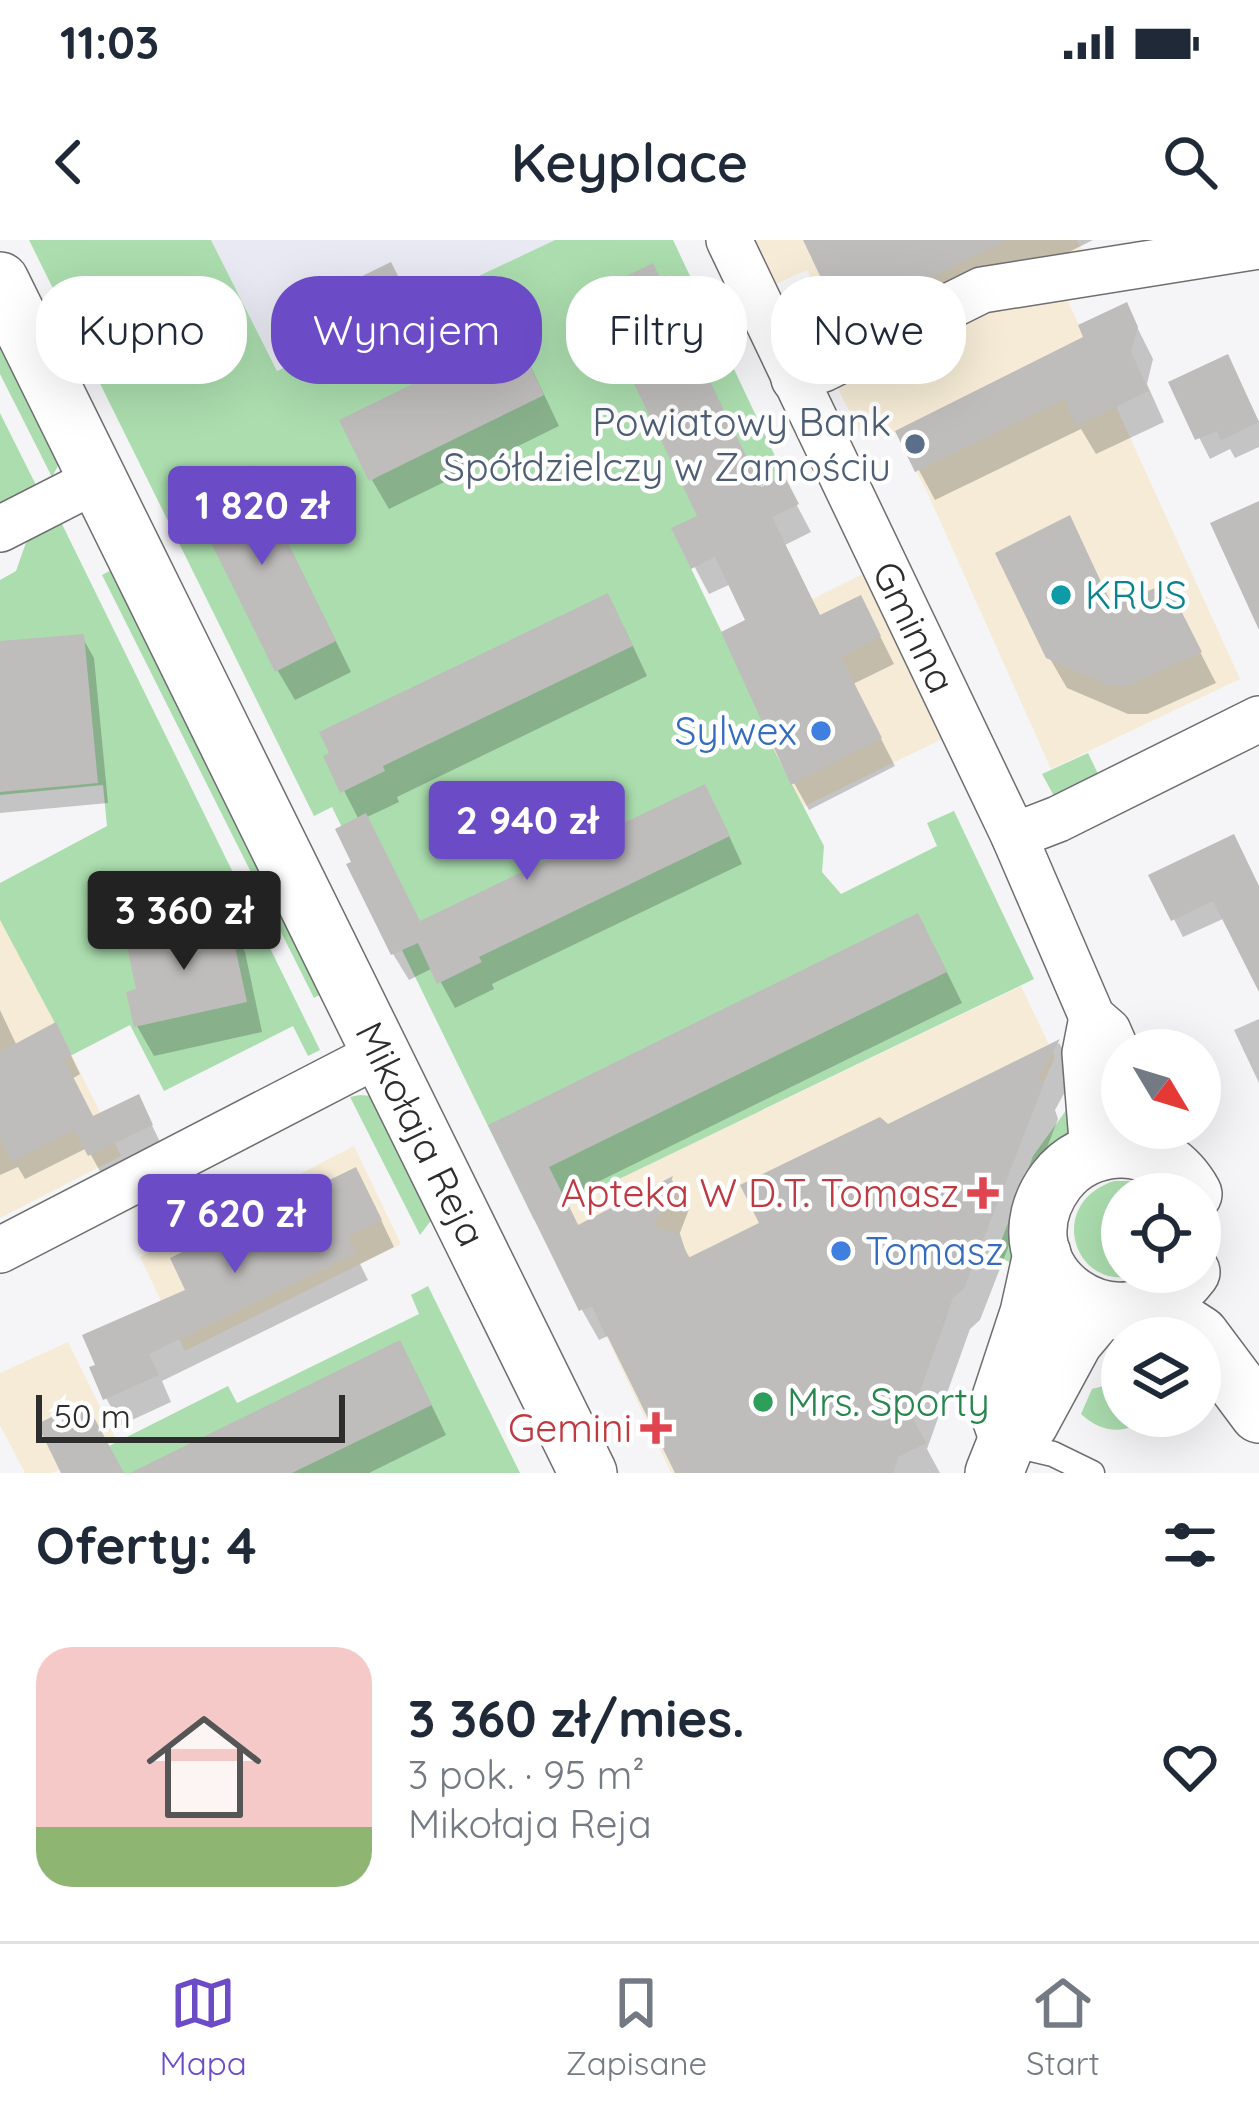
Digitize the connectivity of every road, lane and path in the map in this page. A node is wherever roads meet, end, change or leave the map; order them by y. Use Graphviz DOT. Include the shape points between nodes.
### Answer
graph roads {
  1 [pos="729,240"];
  2 [pos="1259,246"];
  3 [pos="0,281"];
  4 [pos="966,298"];
  5 [pos="771,330"];
  6 [pos="796,384"];
  7 [pos="98,479"];
  8 [pos="0,529"];
  9 [pos="1259,719"];
  10 [pos="1014,836"];
  11 [pos="1092,1017"];
  12 [pos="1106,1029"];
  13 [pos="381,1053"];
  14 [pos="1148,1159"];
  15 [pos="0,1250"];
  16 [pos="1042,1255"];
  17 [pos="1221,1288"];
  18 [pos="1148,1296"];
  19 [pos="1259,1357"];
  20 [pos="1259,1414"];
  21 [pos="1002,1451"];
  22 [pos="588,1473"];
  23 [pos="1092,1473"];
  1 -- 5 [label="street, Gminna"];
  2 -- 4 [label="street"];
  3 -- 7 [label="street, Mikołaja Reja"];
  6 -- 10 [label="street, Gminna"];
  7 -- 8 [label="street"];
  7 -- 13 [label="street, Mikołaja Reja"];
  9 -- 10 [label="street"];
  10 -- 11 [label="street, Gminna"];
  11 -- 12 [label="street, Gminna"];
  11 -- 14 [label="street, Gminna" via="1085,1053"];
  13 -- 15 [label="street"];
  13 -- 22 [label="street, Mikołaja Reja"];
  14 -- 16 [label="street" via="1075,1162 1040,1213"];
  16 -- 18 [label="street" via="1064,1290"];
  16 -- 21 [label="street" via="1000,1401"];
  17 -- 19 [label="street"];
  18 -- 20 [label="street" via="1200,1335"];
  18 -- 21 [label="street" via="1074,1341 1029,1424"];
  21 -- 23 [label="lane" via="1053,1454"];
}
